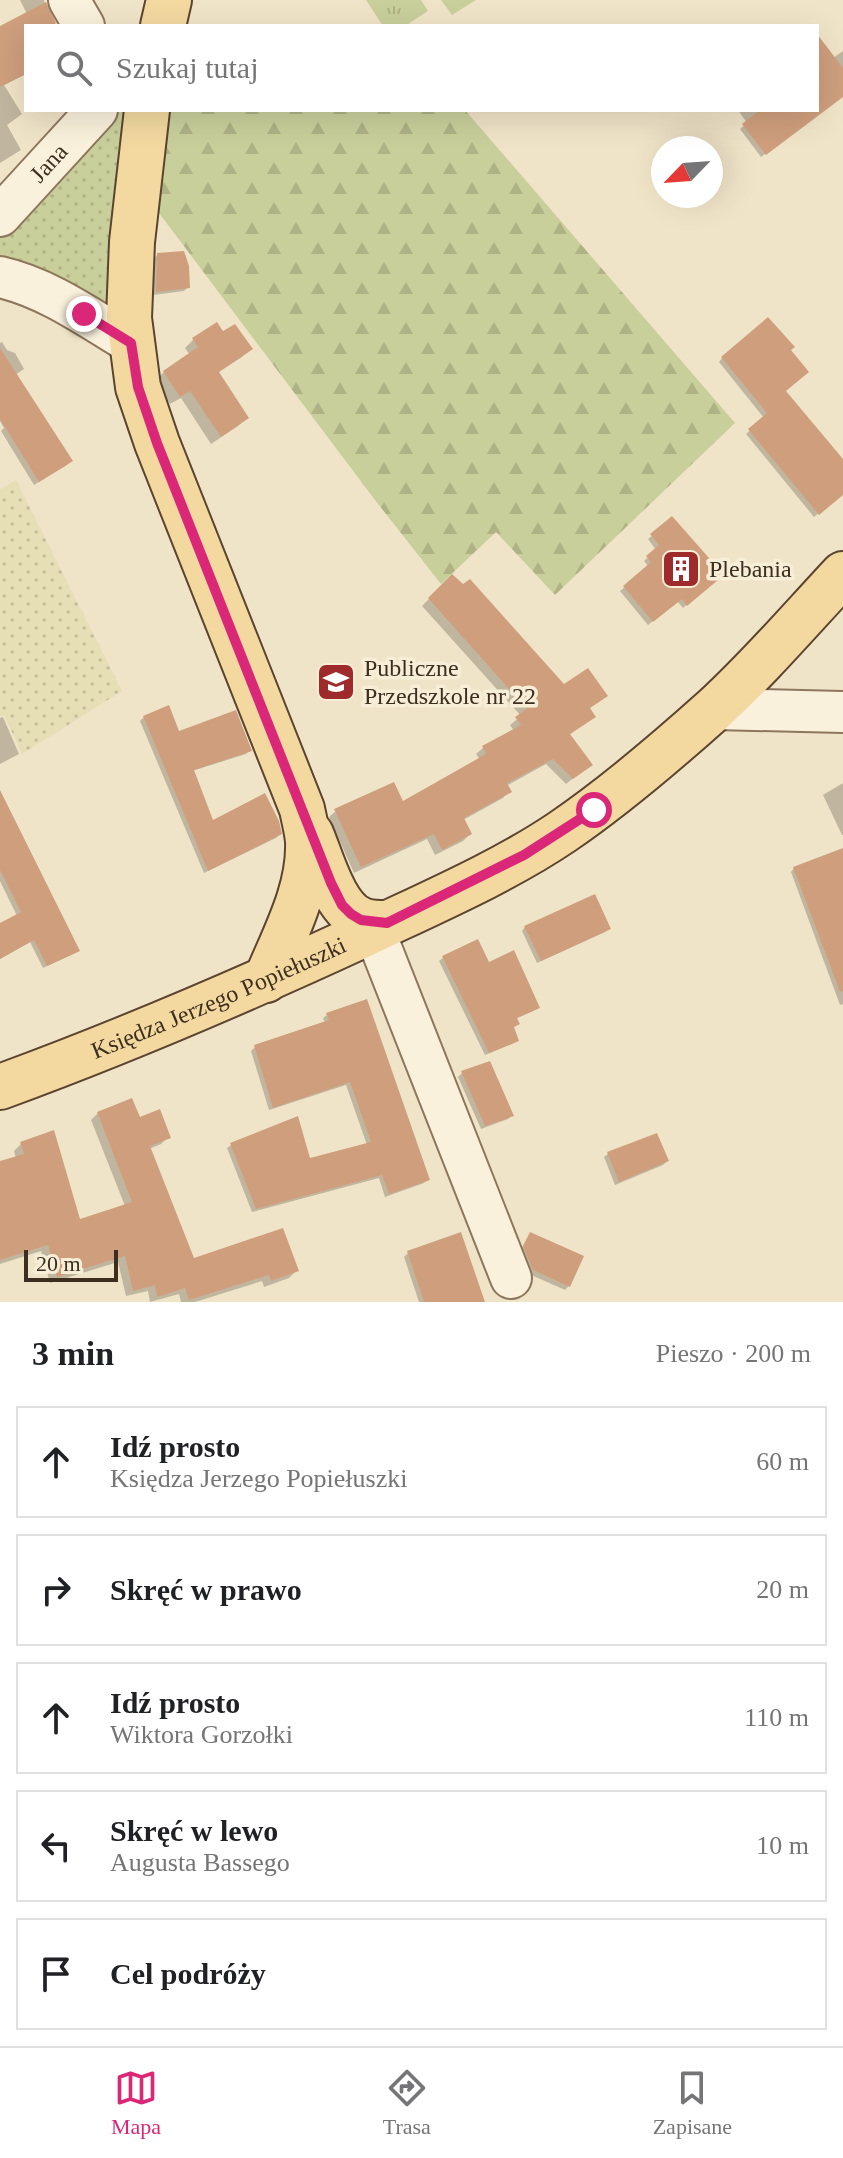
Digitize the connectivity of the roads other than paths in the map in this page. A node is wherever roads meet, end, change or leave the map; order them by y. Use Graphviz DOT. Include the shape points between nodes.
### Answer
graph roads {
  1 [pos="69,0"];
  2 [pos="169,0"];
  3 [pos="83,24"];
  4 [pos="163,24"];
  5 [pos="95,112"];
  6 [pos="147,112"];
  7 [pos="0,216"];
  8 [pos="0,277"];
  9 [pos="131,343"];
  10 [pos="843,574"];
  11 [pos="714,709"];
  12 [pos="843,712"];
  13 [pos="302,809"];
  14 [pos="381,926"];
  15 [pos="266,980"];
  16 [pos="0,1087"];
  17 [pos="511,1278"];
  1 -- 3 [label="street"];
  2 -- 4 [label="main road"];
  5 -- 7 [label="street, Jana"];
  6 -- 9 [label="main road" via="132,242"];
  8 -- 9 [label="street" via="50,295"];
  9 -- 13 [label="main road" via="138,387 157,443"];
  10 -- 11 [label="main road, Księdza Jerzego Popiełuszki"];
  11 -- 12 [label="street"];
  11 -- 14 [label="main road, Księdza Jerzego Popiełuszki" via="560,833"];
  13 -- 14 [label="main road" via="342,905 361,920"];
  13 -- 15 [label="main road" via="308,837 302,893"];
  14 -- 15 [label="main road, Księdza Jerzego Popiełuszki"];
  14 -- 17 [label="street"];
  15 -- 16 [label="main road, Księdza Jerzego Popiełuszki"];
}
